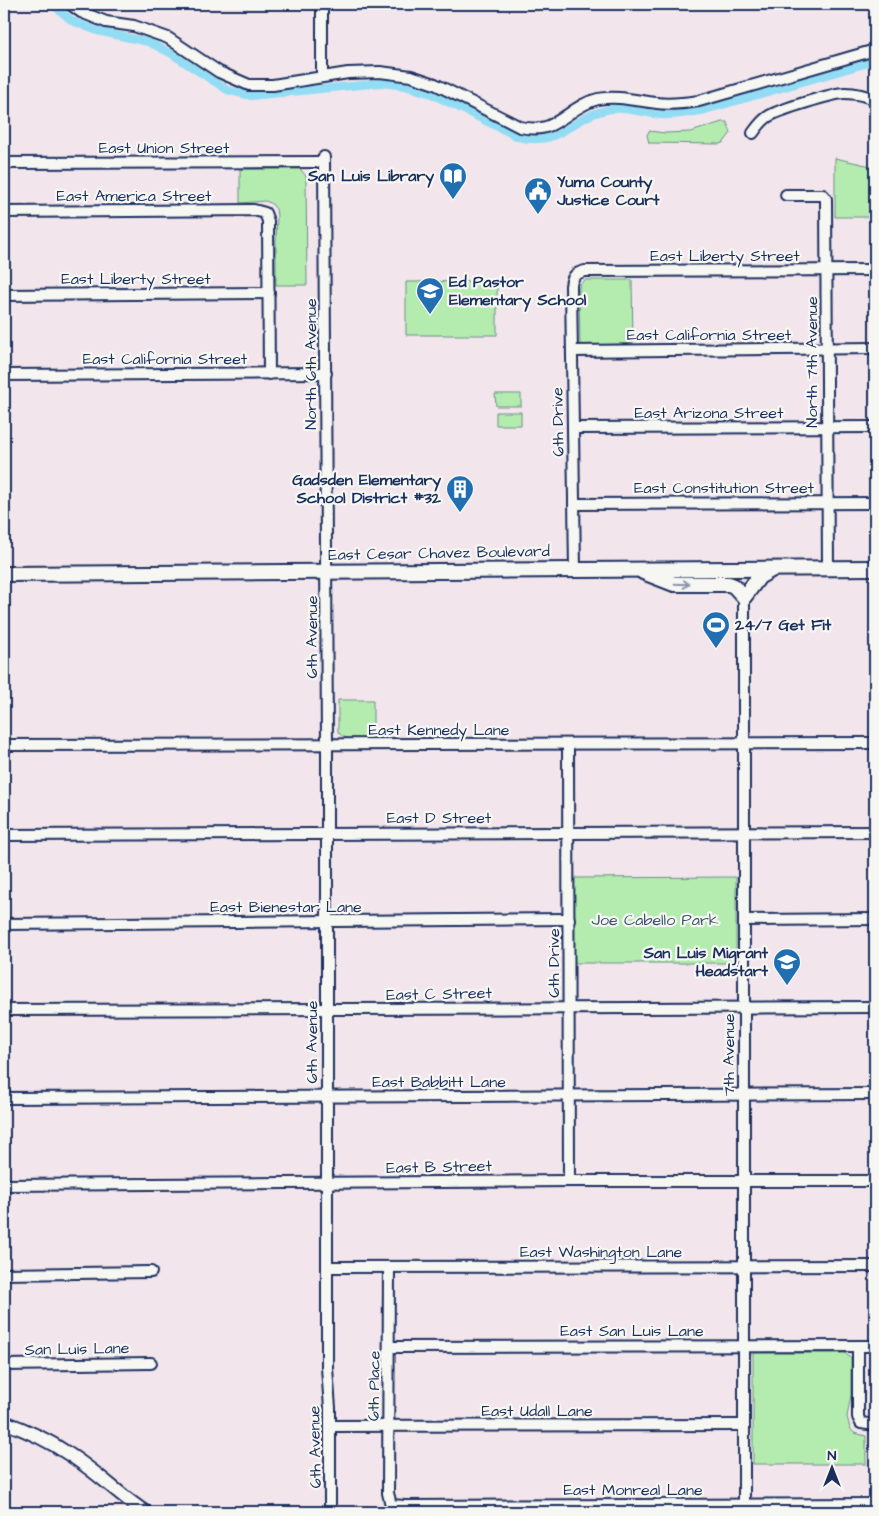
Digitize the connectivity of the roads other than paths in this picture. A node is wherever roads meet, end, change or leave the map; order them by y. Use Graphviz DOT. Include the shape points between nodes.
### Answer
graph roads {
  1 [pos="70,4"];
  2 [pos="322,4"];
  3 [pos="875,50"];
  4 [pos="322,76"];
  5 [pos="875,100"];
  6 [pos="753,133"];
  7 [pos="324,160"];
  8 [pos="4,163"];
  9 [pos="786,195"];
  10 [pos="4,212"];
  11 [pos="875,270"];
  12 [pos="827,271"];
  13 [pos="575,275"];
  14 [pos="268,293"];
  15 [pos="4,295"];
  16 [pos="875,348"];
  17 [pos="827,349"];
  18 [pos="572,351"];
  19 [pos="326,373"];
  20 [pos="269,374"];
  21 [pos="4,375"];
  22 [pos="828,427"];
  23 [pos="875,427"];
  24 [pos="573,428"];
  25 [pos="828,503"];
  26 [pos="875,503"];
  27 [pos="574,504"];
  28 [pos="775,568"];
  29 [pos="828,568"];
  30 [pos="875,568"];
  31 [pos="636,569"];
  32 [pos="575,570"];
  33 [pos="326,572"];
  34 [pos="4,574"];
  35 [pos="744,597"];
  36 [pos="875,743"];
  37 [pos="744,744"];
  38 [pos="4,745"];
  39 [pos="327,745"];
  40 [pos="568,745"];
  41 [pos="744,832"];
  42 [pos="875,832"];
  43 [pos="568,833"];
  44 [pos="327,834"];
  45 [pos="4,835"];
  46 [pos="568,919"];
  47 [pos="875,919"];
  48 [pos="744,920"];
  49 [pos="327,921"];
  50 [pos="4,924"];
  51 [pos="569,1007"];
  52 [pos="744,1007"];
  53 [pos="875,1007"];
  54 [pos="4,1010"];
  55 [pos="327,1010"];
  56 [pos="875,1094"];
  57 [pos="744,1095"];
  58 [pos="569,1096"];
  59 [pos="327,1097"];
  60 [pos="4,1098"];
  61 [pos="569,1181"];
  62 [pos="875,1181"];
  63 [pos="744,1182"];
  64 [pos="327,1183"];
  65 [pos="4,1185"];
  66 [pos="875,1266"];
  67 [pos="389,1267"];
  68 [pos="744,1267"];
  69 [pos="327,1268"];
  70 [pos="151,1272"];
  71 [pos="4,1274"];
  72 [pos="744,1346"];
  73 [pos="858,1346"];
  74 [pos="875,1346"];
  75 [pos="389,1347"];
  76 [pos="151,1363"];
  77 [pos="4,1365"];
  78 [pos="4,1422"];
  79 [pos="744,1425"];
  80 [pos="875,1425"];
  81 [pos="330,1426"];
  82 [pos="388,1426"];
  83 [pos="391,1504"];
  84 [pos="875,1504"];
  85 [pos="744,1508"];
  86 [pos="145,1512"];
  87 [pos="330,1512"];
  1 -- 4 [label="street" via="106,22 134,26 168,38 219,72 249,85 273,85"];
  2 -- 4 [label="street"];
  3 -- 4 [label="street" via="699,101 657,104 600,99 586,102 550,125 539,128 520,127 434,84 411,76 380,72"];
  5 -- 6 [label="street" via="858,94 831,95 770,115 759,123"];
  7 -- 8 [label="street, East Union Street"];
  7 -- 19 [label="street, North 6th Avenue"];
  9 -- 12 [label="street, North 7th Avenue" via="826,197"];
  10 -- 14 [label="street, East America Street" via="254,210 265,213 268,221"];
  11 -- 12 [label="street, East Liberty Street"];
  12 -- 13 [label="street, East Liberty Street" via="585,271"];
  12 -- 17 [label="street, North 7th Avenue"];
  13 -- 18 [label="street, 6th Drive" via="571,286"];
  14 -- 15 [label="street, East Liberty Street"];
  14 -- 20 [label="street"];
  16 -- 17 [label="street, East California Street"];
  17 -- 18 [label="street, East California Street"];
  17 -- 22 [label="street, North 7th Avenue"];
  18 -- 24 [label="street, 6th Drive"];
  19 -- 20 [label="street, East California Street"];
  19 -- 33 [label="street, North 6th Avenue"];
  20 -- 21 [label="street, East California Street"];
  22 -- 23 [label="street, East Arizona Street"];
  22 -- 24 [label="street, East Arizona Street"];
  22 -- 25 [label="street, North 7th Avenue"];
  24 -- 27 [label="street, 6th Drive"];
  25 -- 26 [label="street, East Constitution Street"];
  25 -- 27 [label="street, East Constitution Street"];
  25 -- 29 [label="street, North 7th Avenue"];
  27 -- 32 [label="street, 6th Drive"];
  28 -- 29 [label="highway, East Cesar Chavez Boulevard"];
  28 -- 31 [label="highway, East Cesar Chavez Boulevard"];
  28 -- 35 [label="highway" via="759,576"];
  29 -- 30 [label="highway, East Cesar Chavez Boulevard"];
  31 -- 32 [label="highway, East Cesar Chavez Boulevard"];
  31 -- 35 [label="highway, one-way" via="674,584 729,584"];
  32 -- 33 [label="highway, East Cesar Chavez Boulevard"];
  33 -- 34 [label="highway, East Cesar Chavez Boulevard"];
  33 -- 39 [label="street, 6th Avenue"];
  35 -- 37 [label="street, 7th Avenue"];
  36 -- 37 [label="street, East Kennedy Lane"];
  37 -- 40 [label="street, East Kennedy Lane"];
  37 -- 41 [label="street, 7th Avenue"];
  38 -- 39 [label="street, East Kennedy Lane"];
  39 -- 40 [label="street, East Kennedy Lane"];
  39 -- 44 [label="street, 6th Avenue"];
  40 -- 43 [label="street, 6th Drive"];
  41 -- 42 [label="street, East D Street"];
  41 -- 43 [label="street, East D Street"];
  41 -- 48 [label="street, 7th Avenue"];
  43 -- 44 [label="street, East D Street"];
  43 -- 46 [label="street, 6th Drive"];
  44 -- 45 [label="street, East D Street"];
  44 -- 49 [label="street, 6th Avenue"];
  46 -- 49 [label="street, East Bienestar Lane"];
  46 -- 51 [label="street, 6th Drive"];
  47 -- 48 [label="street"];
  48 -- 52 [label="street, 7th Avenue"];
  49 -- 50 [label="street, East Bienestar Lane"];
  49 -- 55 [label="street, 6th Avenue"];
  51 -- 52 [label="street, East C Street"];
  51 -- 55 [label="street, East C Street"];
  51 -- 58 [label="street, 6th Drive"];
  52 -- 53 [label="street, East C Street"];
  52 -- 57 [label="street, 7th Avenue"];
  54 -- 55 [label="street, East C Street"];
  55 -- 59 [label="street, 6th Avenue"];
  56 -- 57 [label="street, East Babbitt Lane"];
  57 -- 58 [label="street, East Babbitt Lane"];
  57 -- 63 [label="street, 7th Avenue"];
  58 -- 59 [label="street, East Babbitt Lane"];
  58 -- 61 [label="street, 6th Drive"];
  59 -- 60 [label="street, East Babbitt Lane"];
  59 -- 64 [label="street, 6th Avenue"];
  61 -- 63 [label="street, East B Street"];
  61 -- 64 [label="street, East B Street"];
  62 -- 63 [label="street, East B Street"];
  63 -- 68 [label="street, 7th Avenue"];
  64 -- 65 [label="street, East B Street"];
  64 -- 69 [label="street, 6th Avenue"];
  66 -- 68 [label="street, East Washington Lane"];
  67 -- 68 [label="street, East Washington Lane"];
  67 -- 69 [label="street, East Washington Lane"];
  67 -- 75 [label="street, 6th Place"];
  68 -- 72 [label="street, 7th Avenue"];
  69 -- 81 [label="street, 6th Avenue"];
  70 -- 71 [label="street"];
  72 -- 73 [label="street, East San Luis Lane"];
  72 -- 75 [label="street, East San Luis Lane"];
  72 -- 79 [label="street, 7th Avenue"];
  73 -- 74 [label="street, East San Luis Lane"];
  73 -- 80 [label="street" via="858,1417 861,1423"];
  75 -- 82 [label="street, 6th Place"];
  76 -- 77 [label="street, San Luis Lane"];
  78 -- 86 [label="main road" via="67,1452"];
  79 -- 82 [label="street, East Udall Lane"];
  79 -- 85 [label="street, 7th Avenue"];
  81 -- 82 [label="street, East Udall Lane"];
  81 -- 87 [label="street, 6th Avenue"];
  82 -- 83 [label="street, 6th Place" via="388,1493"];
  83 -- 85 [label="street, East Monreal Lane"];
  84 -- 85 [label="street, East Monreal Lane"];
}
